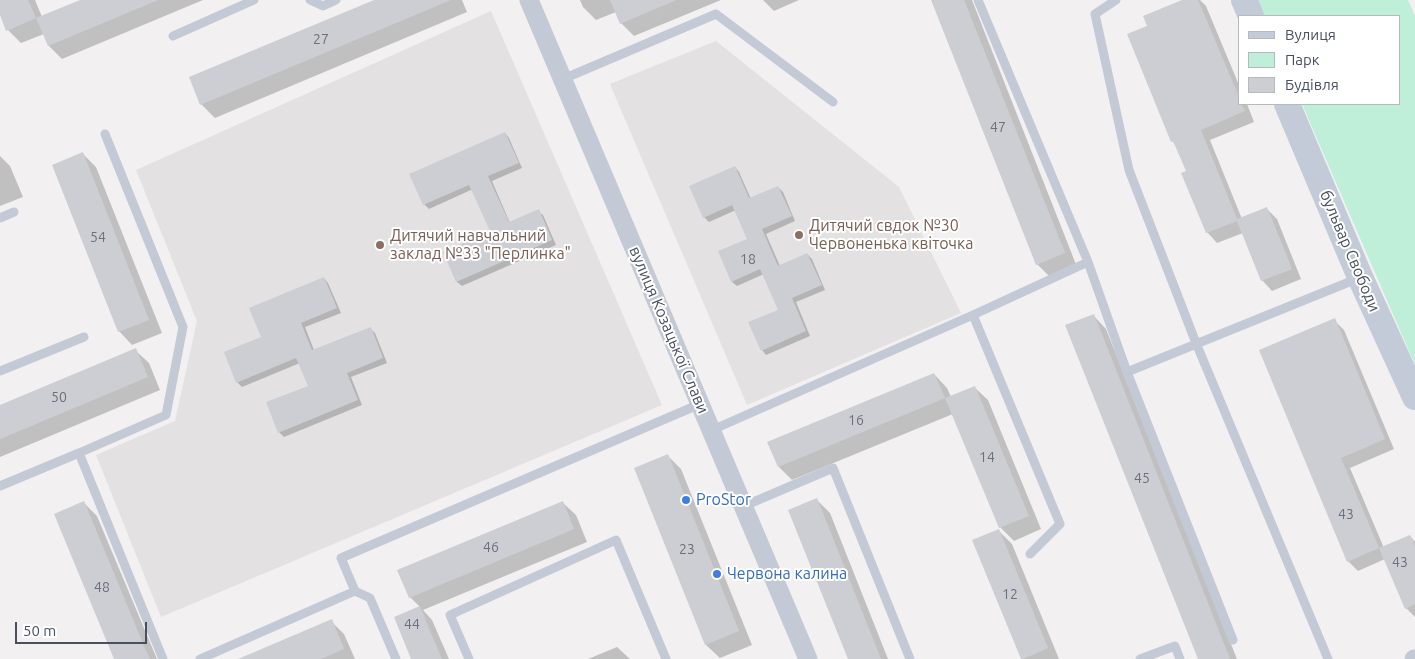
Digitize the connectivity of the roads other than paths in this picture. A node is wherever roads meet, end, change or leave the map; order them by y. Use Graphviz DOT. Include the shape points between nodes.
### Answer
graph roads {
  1 [pos="254,0"];
  2 [pos="310,0"];
  3 [pos="336,0"];
  4 [pos="530,0"];
  5 [pos="978,0"];
  6 [pos="1116,0"];
  7 [pos="1244,0"];
  8 [pos="1251,15"];
  9 [pos="173,36"];
  10 [pos="563,79"];
  11 [pos="833,102"];
  12 [pos="1287,105"];
  13 [pos="105,134"];
  14 [pos="14,212"];
  15 [pos="0,218"];
  16 [pos="1088,262"];
  17 [pos="1360,277"];
  18 [pos="973,315"];
  19 [pos="84,337"];
  20 [pos="1196,343"];
  21 [pos="0,371"];
  22 [pos="1127,372"];
  23 [pos="1415,397"];
  24 [pos="700,404"];
  25 [pos="712,430"];
  26 [pos="79,453"];
  27 [pos="0,486"];
  28 [pos="744,506"];
  29 [pos="1030,554"];
  30 [pos="355,591"];
  31 [pos="1233,640"];
  32 [pos="163,659"];
  33 [pos="200,659"];
  34 [pos="396,659"];
  35 [pos="469,659"];
  36 [pos="666,659"];
  37 [pos="808,659"];
  38 [pos="910,659"];
  39 [pos="1140,659"];
  40 [pos="1180,659"];
  41 [pos="1328,659"];
  1 -- 9 [label="lane"];
  2 -- 3 [label="lane" via="323,6"];
  4 -- 10 [label="street, вулиця Козацької Слави"];
  5 -- 16 [label="lane"];
  6 -- 20 [label="lane" via="1095,14 1129,170"];
  7 -- 8 [label="street"];
  10 -- 11 [label="lane" via="716,14"];
  10 -- 24 [label="street, вулиця Козацької Слави"];
  12 -- 17 [label="street, бульвар Свободи"];
  13 -- 26 [label="lane" via="183,327 166,415"];
  14 -- 15 [label="lane"];
  16 -- 18 [label="lane"];
  16 -- 22 [label="lane"];
  17 -- 20 [label="lane"];
  17 -- 23 [label="street, бульвар Свободи"];
  18 -- 25 [label="lane"];
  18 -- 29 [label="lane" via="1060,524"];
  19 -- 21 [label="lane"];
  20 -- 22 [label="lane"];
  20 -- 41 [label="lane"];
  22 -- 31 [label="lane"];
  24 -- 25 [label="street, вулиця Козацької Слави"];
  24 -- 30 [label="lane" via="341,558"];
  25 -- 28 [label="street, вулиця Козацької Слави"];
  26 -- 27 [label="lane"];
  26 -- 32 [label="lane"];
  28 -- 37 [label="street, вулиця Козацької Слави"];
  28 -- 38 [label="lane" via="833,468"];
  30 -- 33 [label="lane"];
  30 -- 34 [label="lane" via="370,598"];
  35 -- 36 [label="lane" via="450,615 616,540"];
  39 -- 40 [label="lane" via="1175,646"];
}
